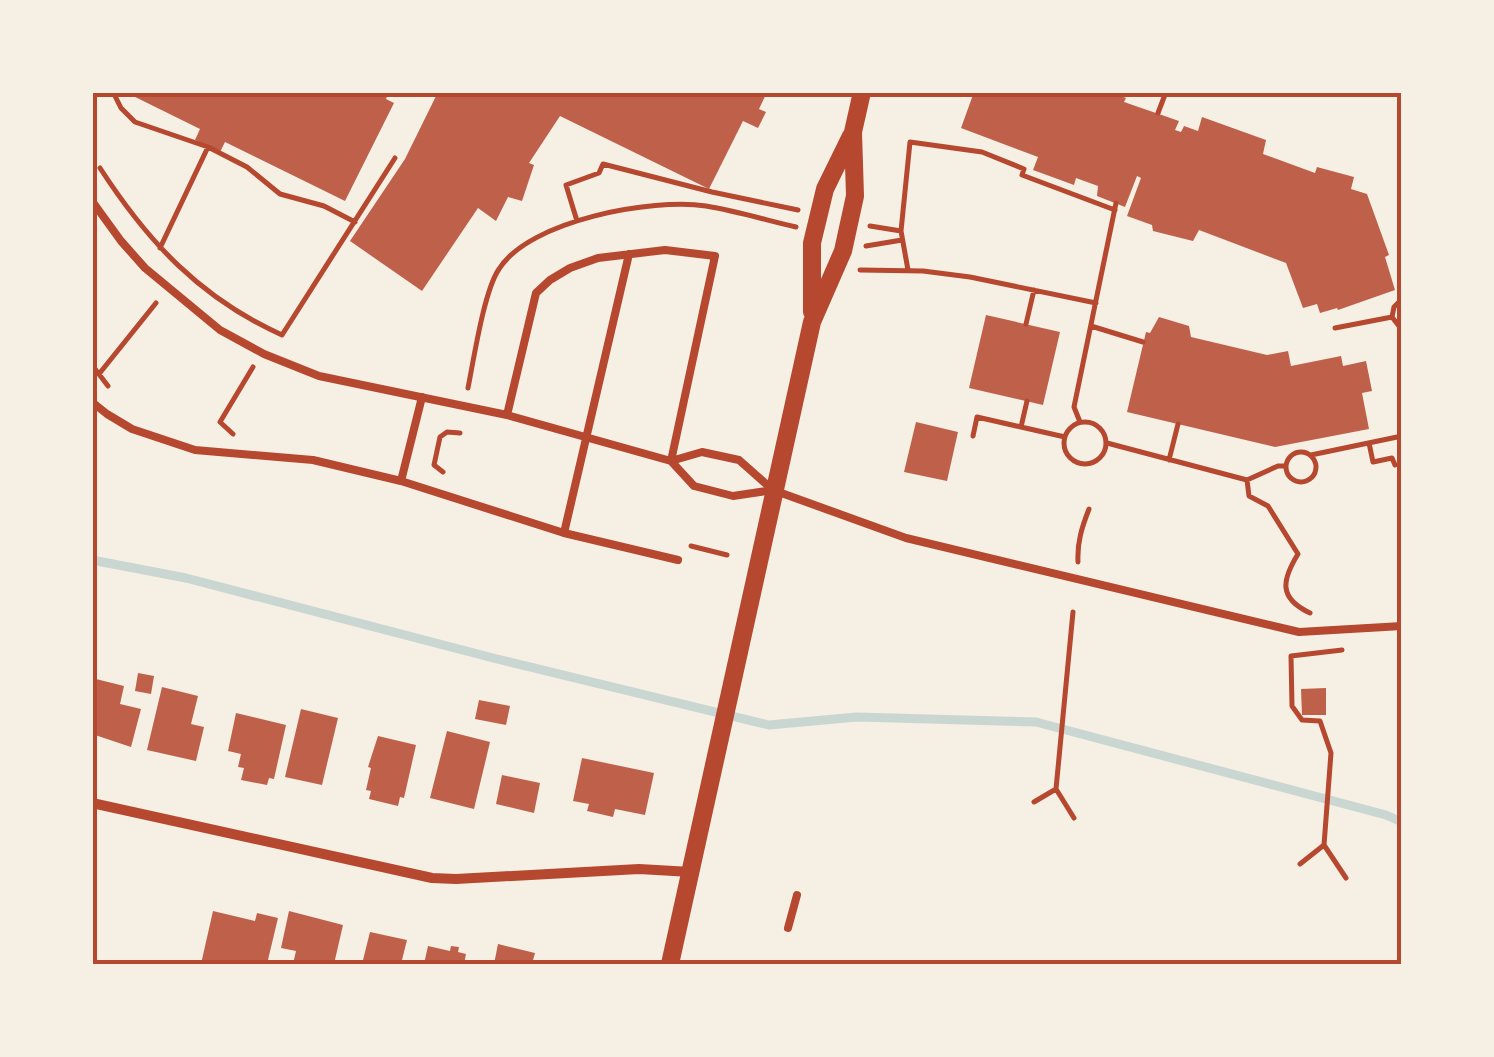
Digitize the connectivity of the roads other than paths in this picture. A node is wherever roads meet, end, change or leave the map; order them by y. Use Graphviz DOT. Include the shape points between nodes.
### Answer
graph roads {
  1 [pos="862,92"];
  2 [pos="853,132"];
  3 [pos="92,201"];
  4 [pos="629,254"];
  5 [pos="812,322"];
  6 [pos="422,397"];
  7 [pos="92,402"];
  8 [pos="507,414"];
  9 [pos="586,437"];
  10 [pos="671,460"];
  11 [pos="401,481"];
  12 [pos="773,490"];
  13 [pos="564,533"];
  14 [pos="678,560"];
  15 [pos="1402,626"];
  16 [pos="92,803"];
  17 [pos="691,872"];
  18 [pos="797,895"];
  19 [pos="788,928"];
  20 [pos="670,964"];
  1 -- 2 [label="street"];
  2 -- 5 [label="street" via="850,222"];
  2 -- 5 [label="street" via="825,189 812,243"];
  3 -- 6 [label="lane" via="145,268 220,330 318,376"];
  4 -- 8 [label="lane" via="570,268 536,293"];
  4 -- 9 [label="lane"];
  4 -- 10 [label="lane" via="714,256"];
  5 -- 12 [label="street"];
  6 -- 8 [label="lane"];
  6 -- 11 [label="lane"];
  7 -- 11 [label="lane" via="132,429 195,450 314,460"];
  8 -- 9 [label="lane"];
  9 -- 10 [label="lane"];
  9 -- 13 [label="lane"];
  10 -- 12 [label="lane" via="702,452 739,460"];
  10 -- 12 [label="lane" via="694,486 733,496"];
  11 -- 13 [label="lane"];
  12 -- 15 [label="lane" via="906,538 1300,632"];
  12 -- 17 [label="street"];
  13 -- 14 [label="lane"];
  16 -- 17 [label="street" via="432,878"];
  17 -- 20 [label="street"];
  18 -- 19 [label="lane"];
}
